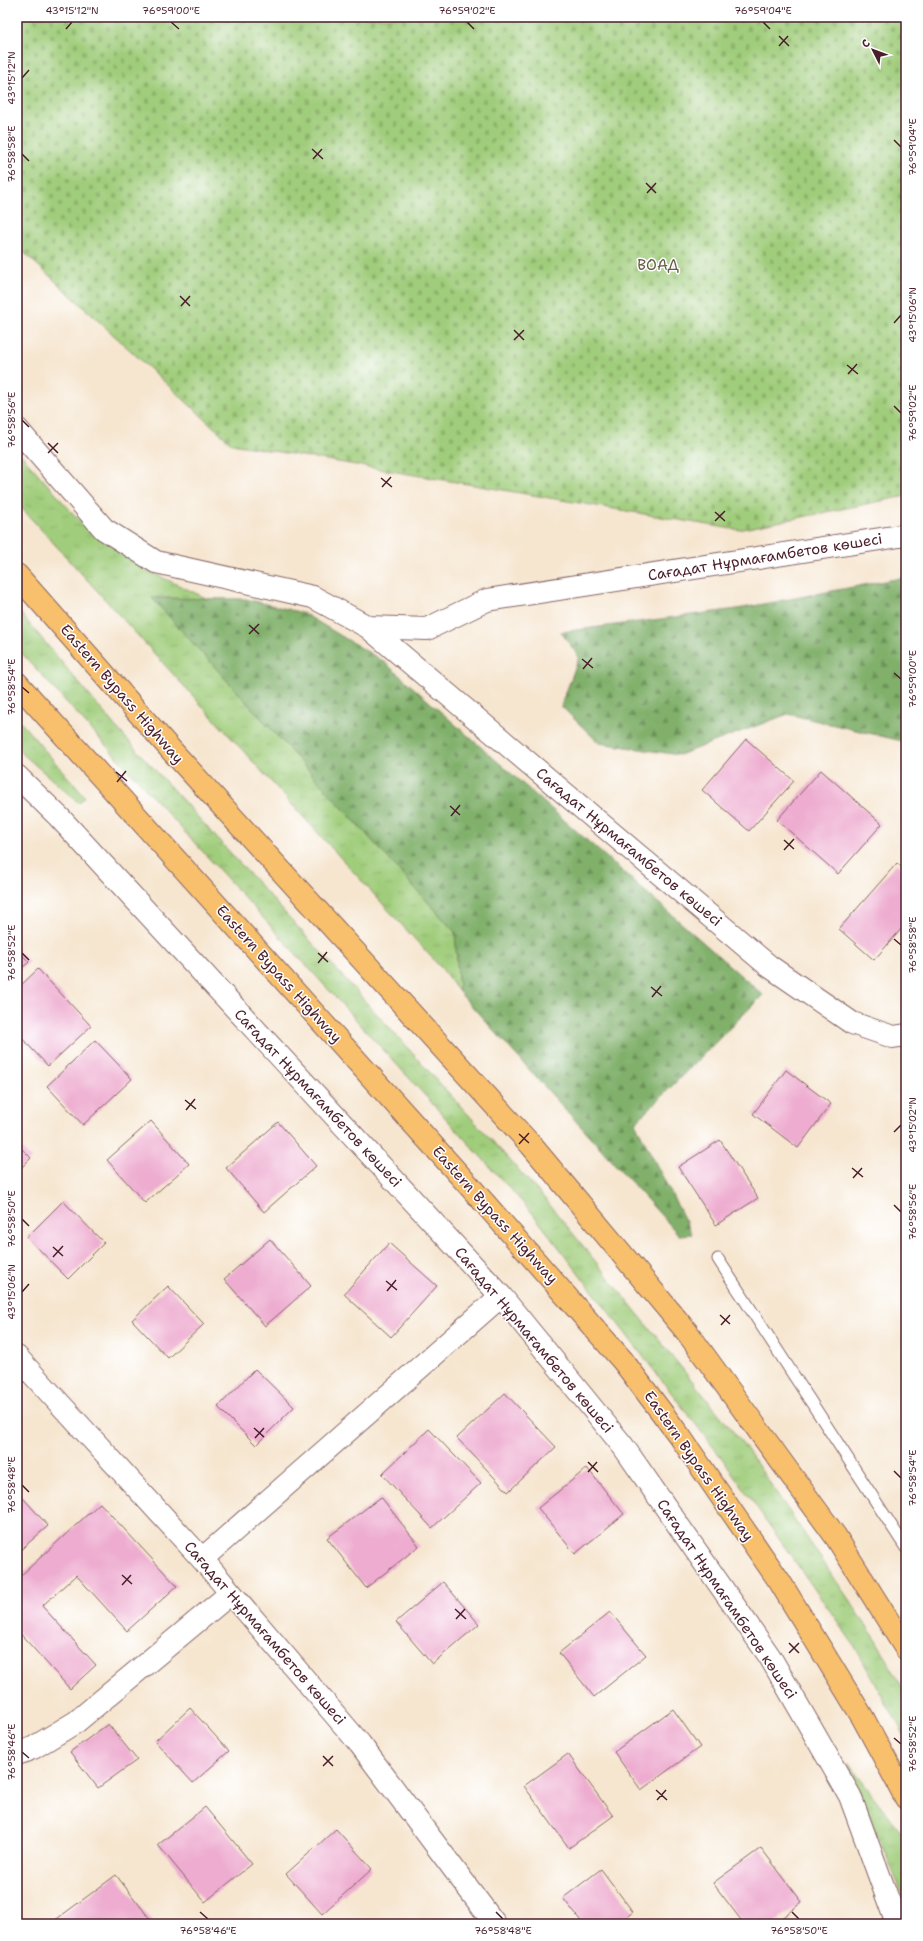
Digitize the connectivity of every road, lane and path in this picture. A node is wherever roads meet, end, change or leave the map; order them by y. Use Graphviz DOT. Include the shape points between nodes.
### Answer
graph roads {
  1 [pos="17,429"];
  2 [pos="906,535"];
  3 [pos="17,575"];
  4 [pos="368,627"];
  5 [pos="17,683"];
  6 [pos="17,776"];
  7 [pos="906,1035"];
  8 [pos="718,1259"];
  9 [pos="501,1296"];
  10 [pos="17,1357"];
  11 [pos="906,1548"];
  12 [pos="202,1559"];
  13 [pos="231,1593"];
  14 [pos="906,1649"];
  15 [pos="17,1754"];
  16 [pos="906,1798"];
  17 [pos="495,1924"];
  18 [pos="897,1924"];
  1 -- 4 [label="street, Сағадат Нұрмағамбетов көшесі" via="104,529 156,562 313,597"];
  2 -- 4 [label="street, Сағадат Нұрмағамбетов көшесі" via="487,600 426,629"];
  3 -- 14 [label="main road, Eastern Bypass Highway" via="172,751 531,1145 676,1320 738,1400 836,1537"];
  4 -- 7 [label="street, Сағадат Нұрмағамбетов көшесі" via="769,966 852,1023 893,1037"];
  5 -- 16 [label="main road, Eastern Bypass Highway" via="623,1360 682,1438 780,1582 863,1718"];
  6 -- 9 [label="street, Сағадат Нұрмағамбетов көшесі" via="64,822"];
  8 -- 11 [label="lane"];
  9 -- 12 [label="street"];
  9 -- 18 [label="street, Сағадат Нұрмағамбетов көшесі" via="623,1446 770,1657 850,1796"];
  10 -- 12 [label="street, Сағадат Нұрмағамбетов көшесі"];
  12 -- 13 [label="street, Сағадат Нұрмағамбетов көшесі"];
  13 -- 15 [label="street" via="76,1722 33,1748"];
  13 -- 17 [label="street, Сағадат Нұрмағамбетов көшесі" via="360,1744"];
}
